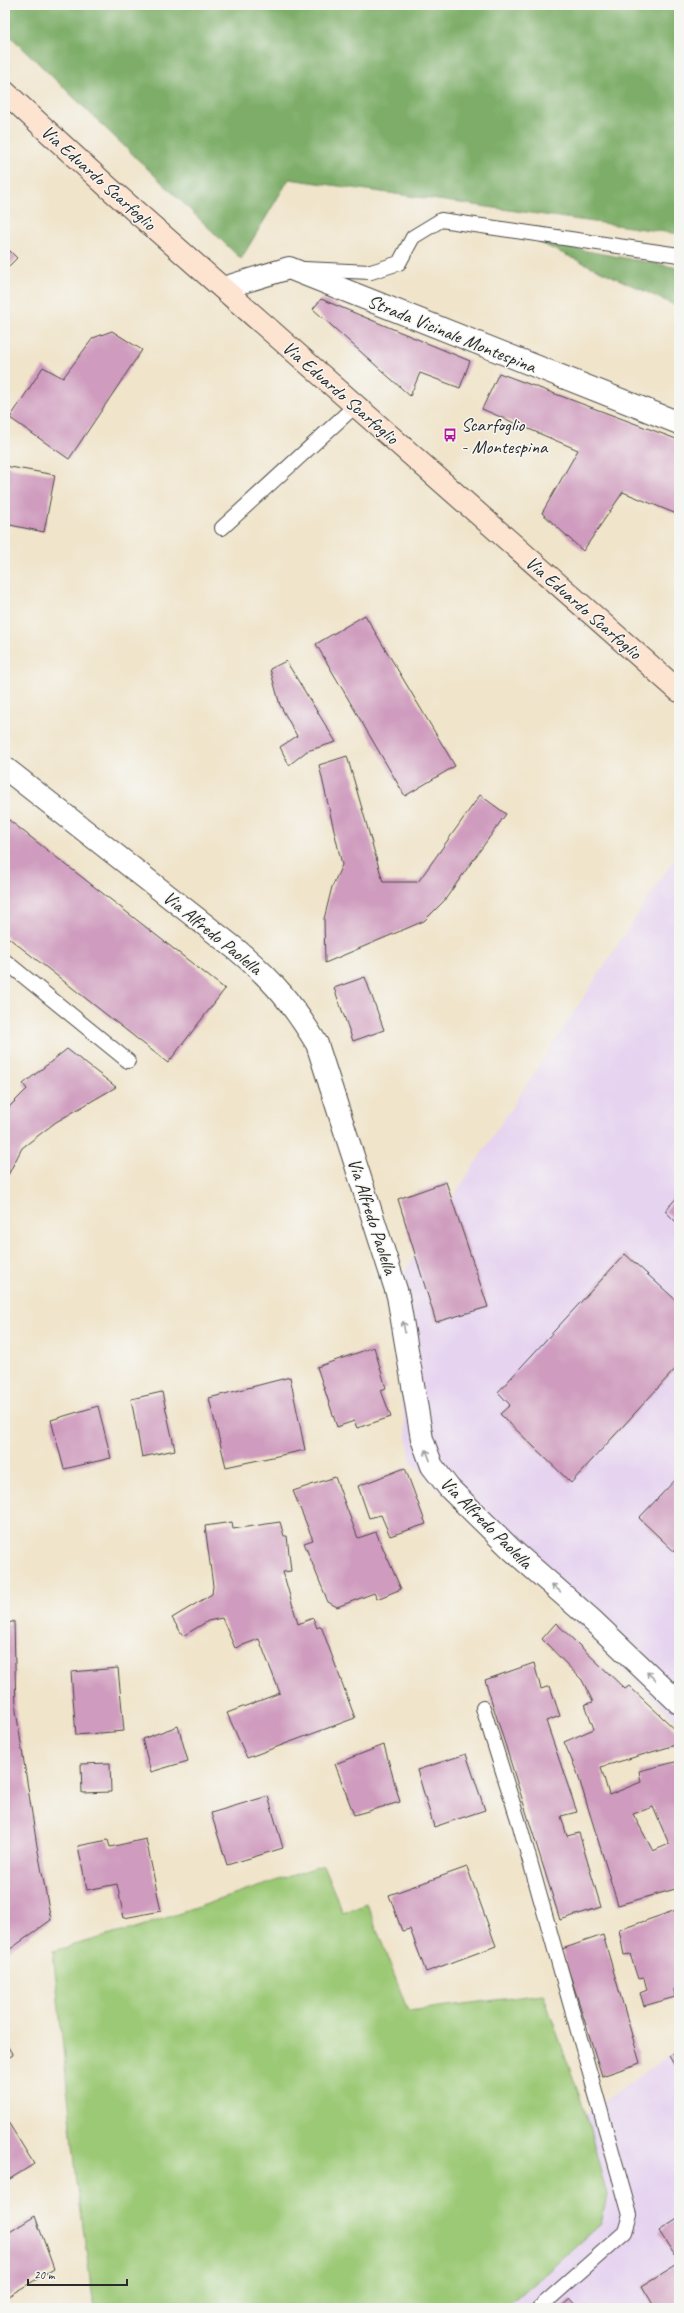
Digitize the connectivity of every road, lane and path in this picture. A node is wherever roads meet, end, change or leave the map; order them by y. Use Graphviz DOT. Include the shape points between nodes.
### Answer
graph roads {
  1 [pos="8,100"];
  2 [pos="679,255"];
  3 [pos="289,268"];
  4 [pos="223,288"];
  5 [pos="356,405"];
  6 [pos="679,423"];
  7 [pos="222,528"];
  8 [pos="679,691"];
  9 [pos="5,768"];
  10 [pos="5,961"];
  11 [pos="128,1061"];
  12 [pos="679,1703"];
  13 [pos="483,1708"];
  14 [pos="539,2308"];
  1 -- 4 [label="street, Via Eduardo Scarfoglio"];
  2 -- 3 [label="lane" via="441,220 413,237 399,264 371,272"];
  3 -- 4 [label="street"];
  3 -- 6 [label="street, Strada Vicinale Montespina"];
  4 -- 5 [label="street, Via Eduardo Scarfoglio"];
  5 -- 7 [label="lane"];
  5 -- 8 [label="street, Via Eduardo Scarfoglio"];
  12 -- 9 [label="street, Via Alfredo Paolella, one-way" via="591,1619 506,1544 449,1488 432,1466 422,1440 398,1296 317,1044 296,1009 269,977 237,950"];
  10 -- 11 [label="lane"];
  13 -- 14 [label="lane" via="522,1833 630,2215 625,2232"];
}
